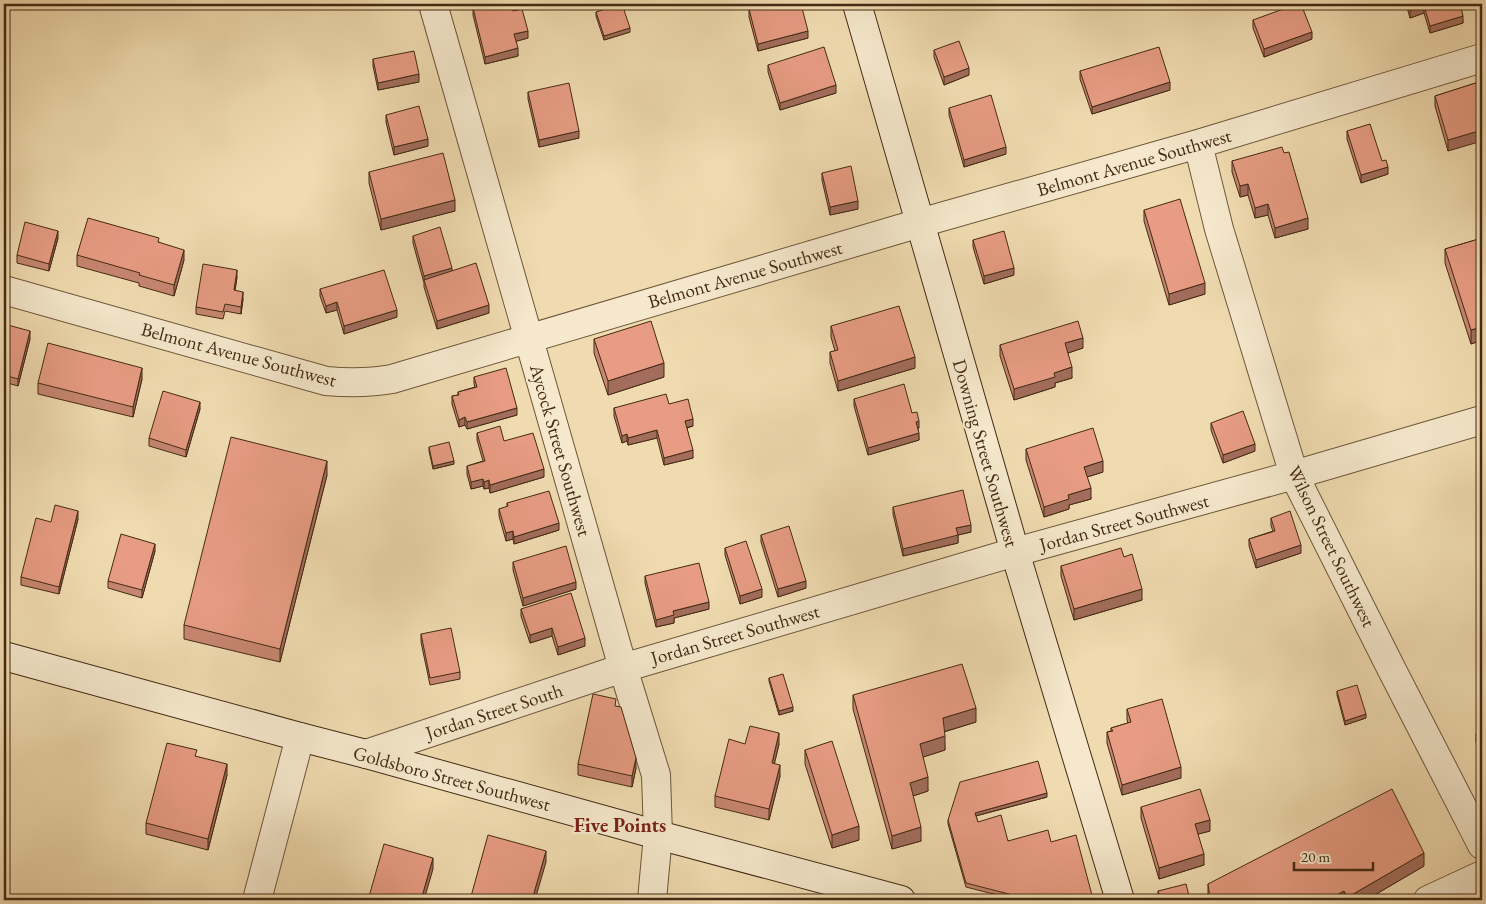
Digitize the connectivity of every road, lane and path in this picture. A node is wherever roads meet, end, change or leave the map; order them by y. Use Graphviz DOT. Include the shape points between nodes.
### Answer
graph roads {
  1 [pos="434,4"];
  2 [pos="856,4"];
  3 [pos="1482,58"];
  4 [pos="1198,144"];
  5 [pos="920,223"];
  6 [pos="4,290"];
  7 [pos="529,338"];
  8 [pos="1482,420"];
  9 [pos="1294,475"];
  10 [pos="1015,552"];
  11 [pos="4,656"];
  12 [pos="623,668"];
  13 [pos="300,737"];
  14 [pos="366,754"];
  15 [pos="658,835"];
  16 [pos="1482,845"];
  17 [pos="1482,875"];
  18 [pos="257,900"];
  19 [pos="652,900"];
  20 [pos="901,900"];
  21 [pos="1120,900"];
  22 [pos="1428,900"];
  1 -- 7 [label="street, Aycock Street Southwest"];
  2 -- 5 [label="street, Downing Street Southwest"];
  3 -- 4 [label="street, Belmont Avenue Southwest"];
  4 -- 5 [label="street, Belmont Avenue Southwest"];
  4 -- 9 [label="street, Wilson Street Southwest" via="1219,229"];
  5 -- 7 [label="street, Belmont Avenue Southwest"];
  5 -- 10 [label="street, Downing Street Southwest"];
  6 -- 7 [label="street, Belmont Avenue Southwest" via="307,375 352,383 392,379"];
  7 -- 12 [label="street, Aycock Street Southwest"];
  8 -- 9 [label="street, Jordan Street Southwest"];
  9 -- 10 [label="street, Jordan Street Southwest"];
  9 -- 16 [label="street, Wilson Street Southwest"];
  10 -- 12 [label="street, Jordan Street Southwest"];
  10 -- 21 [label="street, Downing Street Southwest"];
  11 -- 13 [label="street, Goldsboro Street Southwest"];
  12 -- 14 [label="street, Jordan Street South"];
  12 -- 15 [label="street, Aycock Street Southwest" via="656,775"];
  13 -- 14 [label="street, Goldsboro Street Southwest"];
  13 -- 18 [label="street"];
  14 -- 15 [label="street, Goldsboro Street Southwest"];
  15 -- 19 [label="street, Aycock Street Southwest"];
  15 -- 20 [label="street, Goldsboro Street Southwest"];
  17 -- 22 [label="street"];
}
